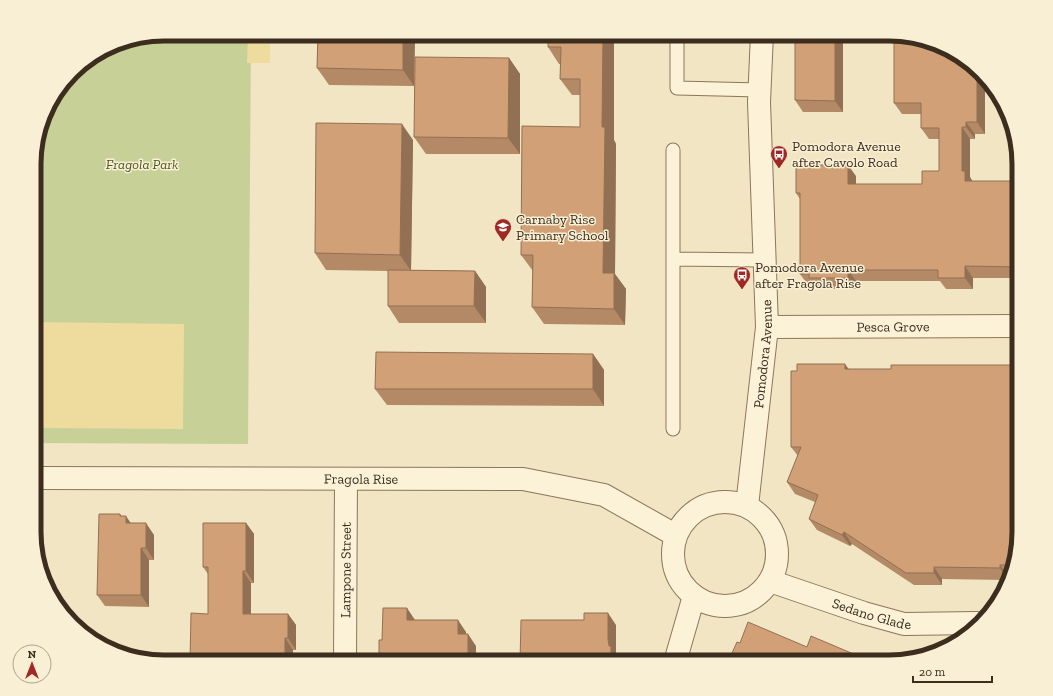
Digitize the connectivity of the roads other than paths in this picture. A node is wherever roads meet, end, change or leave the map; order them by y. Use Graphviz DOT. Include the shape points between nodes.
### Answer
graph roads {
  1 [pos="677,41"];
  2 [pos="762,41"];
  3 [pos="760,90"];
  4 [pos="673,150"];
  5 [pos="673,259"];
  6 [pos="765,260"];
  7 [pos="1012,326"];
  8 [pos="767,327"];
  9 [pos="673,429"];
  10 [pos="41,478"];
  11 [pos="346,479"];
  12 [pos="747,506"];
  13 [pos="675,535"];
  14 [pos="770,581"];
  15 [pos="694,596"];
  16 [pos="972,623"];
  17 [pos="345,655"];
  18 [pos="677,655"];
  1 -- 3 [label="lane" via="677,88"];
  2 -- 3 [label="street, Pomodora Avenue"];
  3 -- 6 [label="street, Pomodora Avenue"];
  4 -- 5 [label="lane"];
  5 -- 6 [label="lane"];
  5 -- 9 [label="lane"];
  6 -- 8 [label="street, Pomodora Avenue"];
  7 -- 8 [label="street, Pesca Grove"];
  8 -- 12 [label="street, Pomodora Avenue"];
  10 -- 11 [label="street, Fragola Rise"];
  11 -- 13 [label="street, Fragola Rise" via="523,479 604,495"];
  11 -- 17 [label="street, Lampone Street"];
  12 -- 13 [label="street" via="730,502 713,503 697,509 684,520"];
  12 -- 14 [label="street" via="762,516 773,536 776,564"];
  13 -- 15 [label="street" via="672,552 674,569 682,585"];
  14 -- 15 [label="street" via="749,599 727,606 710,604"];
  14 -- 16 [label="street, Sedano Glade" via="904,624"];
  15 -- 18 [label="street"];
}
